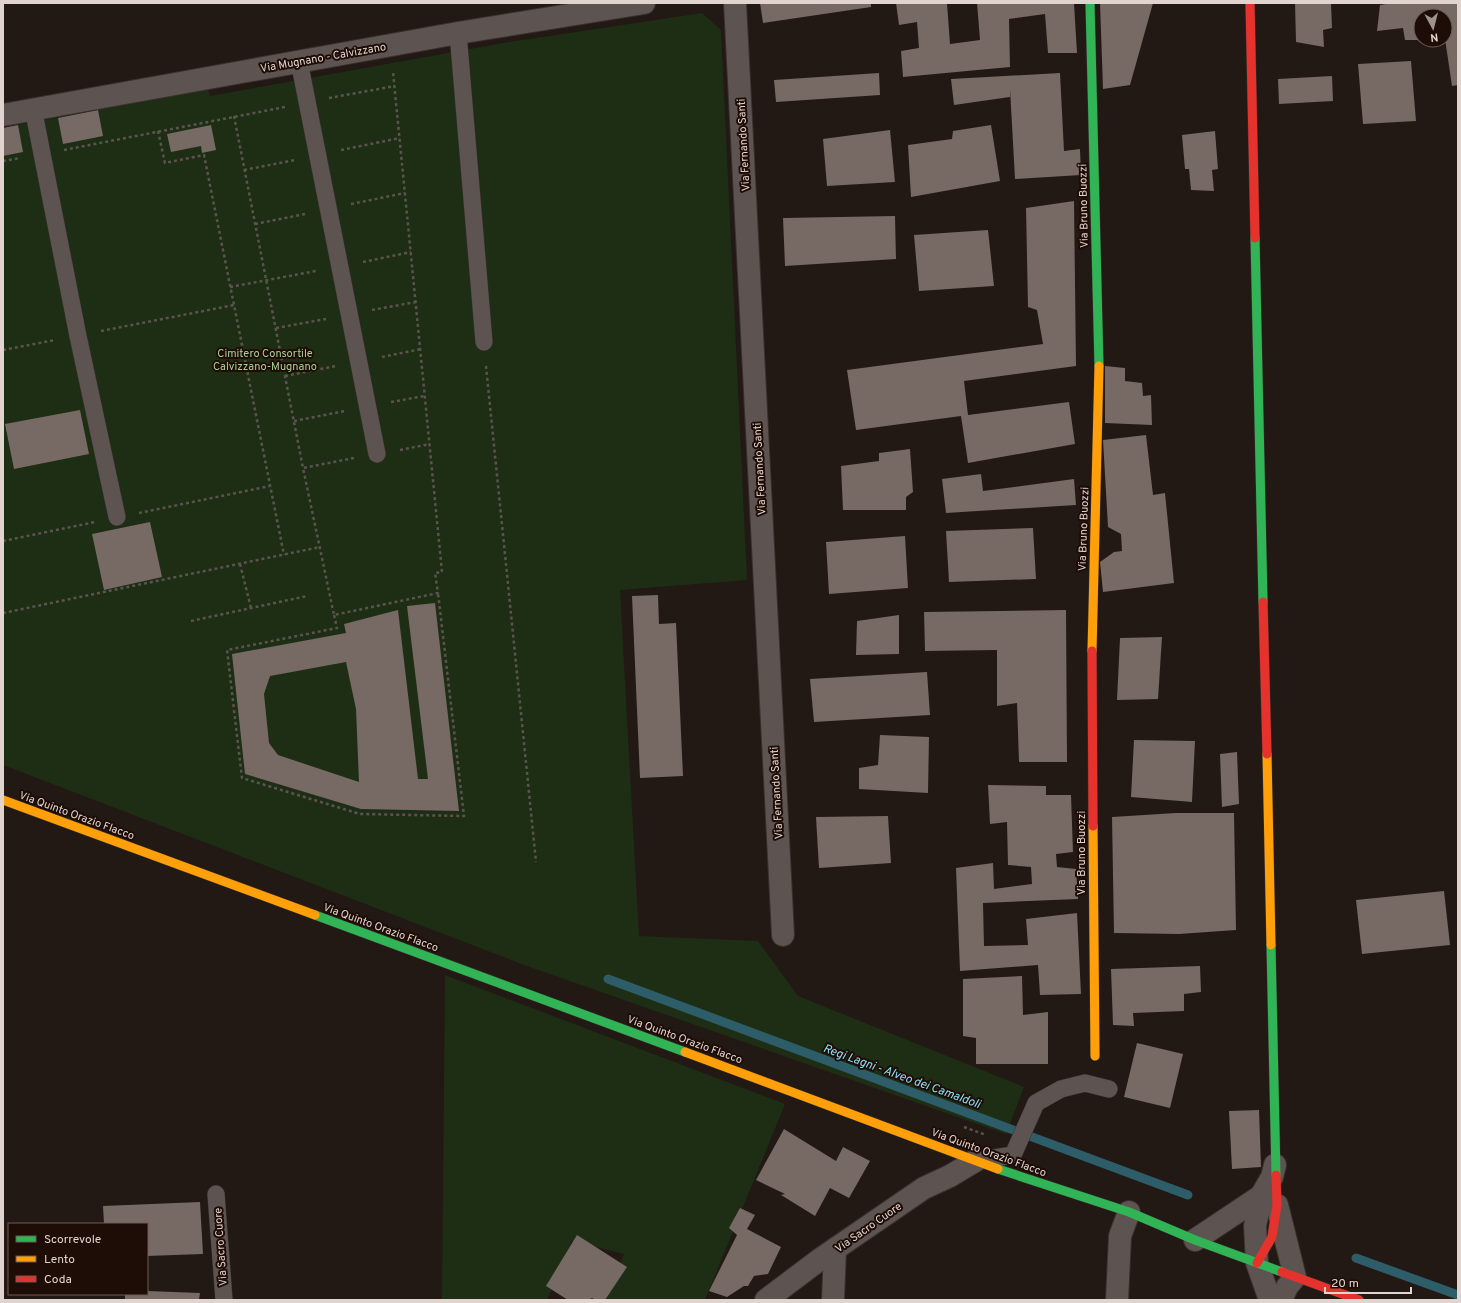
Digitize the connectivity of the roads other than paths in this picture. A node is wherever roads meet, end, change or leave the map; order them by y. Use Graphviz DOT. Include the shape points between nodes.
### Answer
graph roads {
  1 [pos="644,3"];
  2 [pos="736,3"];
  3 [pos="1090,3"];
  4 [pos="1250,3"];
  5 [pos="458,33"];
  6 [pos="299,61"];
  7 [pos="33,108"];
  8 [pos="3,114"];
  9 [pos="484,342"];
  10 [pos="377,454"];
  11 [pos="117,517"];
  12 [pos="3,800"];
  13 [pos="783,935"];
  14 [pos="1095,1056"];
  15 [pos="1109,1090"];
  16 [pos="975,1161"];
  17 [pos="1275,1165"];
  18 [pos="216,1194"];
  19 [pos="1269,1201"];
  20 [pos="1129,1212"];
  21 [pos="1195,1240"];
  22 [pos="835,1249"];
  23 [pos="1257,1263"];
  24 [pos="1296,1277"];
  25 [pos="224,1300"];
  26 [pos="766,1300"];
  27 [pos="833,1300"];
  28 [pos="1117,1300"];
  29 [pos="1270,1300"];
  30 [pos="1281,1300"];
  31 [pos="1359,1300"];
  1 -- 5 [label="street, Via Mugnano - Calvizzano"];
  2 -- 13 [label="street, Via Fernando Santi"];
  3 -- 14 [label="street, Via Bruno Buozzi" via="1099,381 1092,619"];
  4 -- 17 [label="street"];
  5 -- 6 [label="street, Via Mugnano - Calvizzano"];
  5 -- 9 [label="lane"];
  6 -- 7 [label="street, Via Mugnano - Calvizzano"];
  6 -- 10 [label="lane"];
  7 -- 8 [label="street, Via Mugnano - Calvizzano"];
  7 -- 11 [label="lane"];
  12 -- 16 [label="street, Via Quinto Orazio Flacco" via="808,1096"];
  15 -- 16 [label="lane" via="1085,1083 1061,1089 1036,1103 1013,1155"];
  16 -- 20 [label="street, Via Quinto Orazio Flacco"];
  16 -- 22 [label="street, Via Sacro Cuore" via="924,1188"];
  17 -- 19 [label="street"];
  18 -- 25 [label="lane, Via Sacro Cuore"];
  19 -- 21 [label="street"];
  19 -- 23 [label="street" via="1254,1226"];
  19 -- 24 [label="street"];
  20 -- 21 [label="street, Via Quinto Orazio Flacco"];
  20 -- 28 [label="street" via="1120,1236"];
  21 -- 23 [label="street, Via Quinto Orazio Flacco"];
  22 -- 26 [label="street, Via Sacro Cuore"];
  22 -- 27 [label="street"];
  23 -- 24 [label="street, Via Quinto Orazio Flacco"];
  23 -- 29 [label="street"];
  24 -- 30 [label="street"];
  24 -- 31 [label="street, Via Quinto Orazio Flacco"];
}
